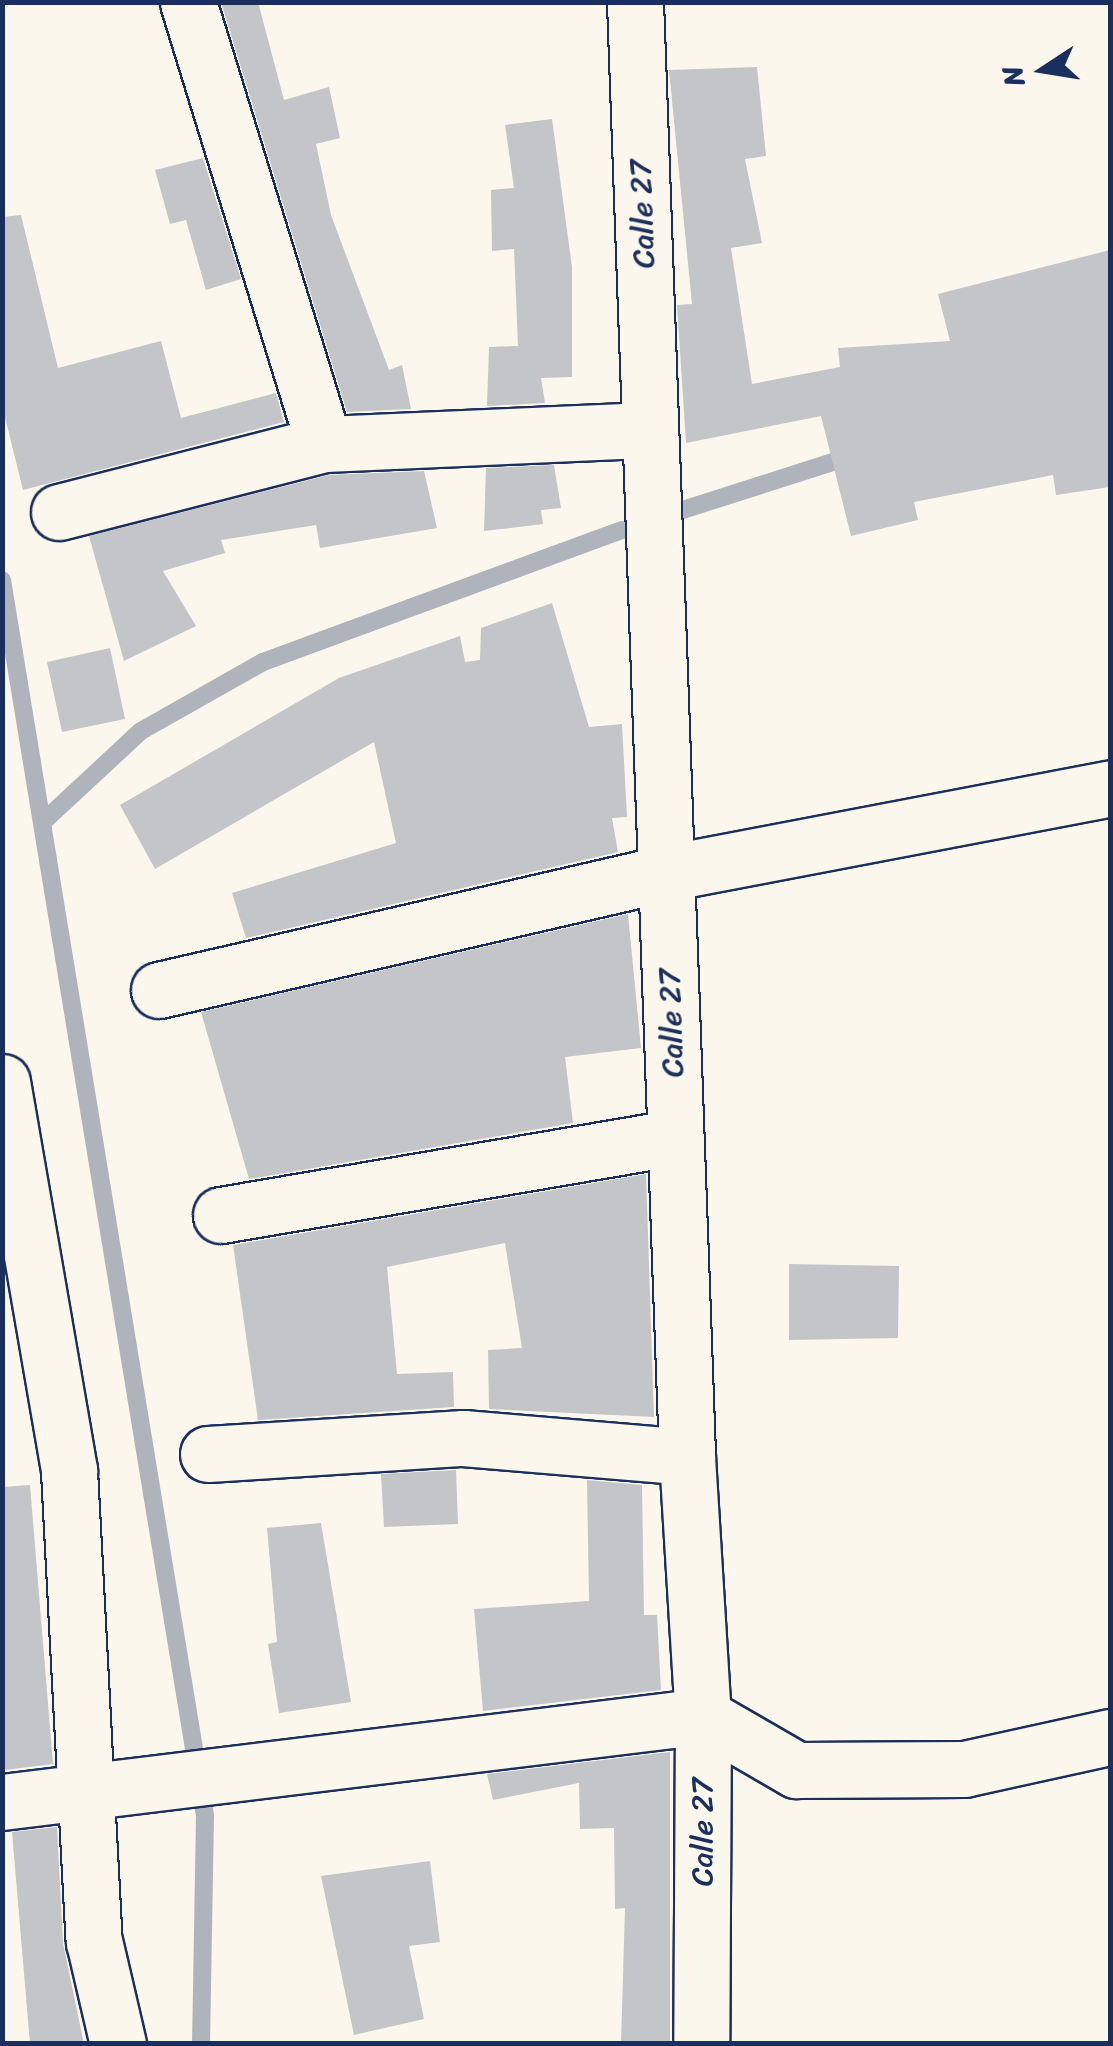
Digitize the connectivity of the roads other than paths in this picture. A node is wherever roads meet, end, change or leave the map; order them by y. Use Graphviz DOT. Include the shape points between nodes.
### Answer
graph roads {
  1 [pos="188,2"];
  2 [pos="636,2"];
  3 [pos="649,430"];
  4 [pos="324,444"];
  5 [pos="59,512"];
  6 [pos="1110,788"];
  7 [pos="666,873"];
  8 [pos="159,990"];
  9 [pos="2,1082"];
  10 [pos="675,1136"];
  11 [pos="221,1215"];
  12 [pos="208,1454"];
  13 [pos="687,1457"];
  14 [pos="703,1716"];
  15 [pos="1110,1737"];
  16 [pos="109,1785"];
  17 [pos="2,1802"];
  18 [pos="118,2044"];
  19 [pos="701,2044"];
  1 -- 4 [label="street"];
  2 -- 3 [label="street, Calle 27"];
  3 -- 4 [label="street"];
  3 -- 7 [label="street, Calle 27"];
  4 -- 5 [label="street"];
  6 -- 7 [label="street"];
  7 -- 8 [label="street"];
  7 -- 10 [label="street, Calle 27"];
  9 -- 16 [label="street" via="69,1471"];
  10 -- 11 [label="street"];
  10 -- 13 [label="street, Calle 27"];
  12 -- 13 [label="street" via="464,1438"];
  13 -- 14 [label="street, Calle 27"];
  14 -- 15 [label="street" via="796,1770 964,1769"];
  14 -- 16 [label="street"];
  14 -- 19 [label="street, Calle 27"];
  16 -- 17 [label="street"];
  16 -- 18 [label="street" via="94,1941"];
}
